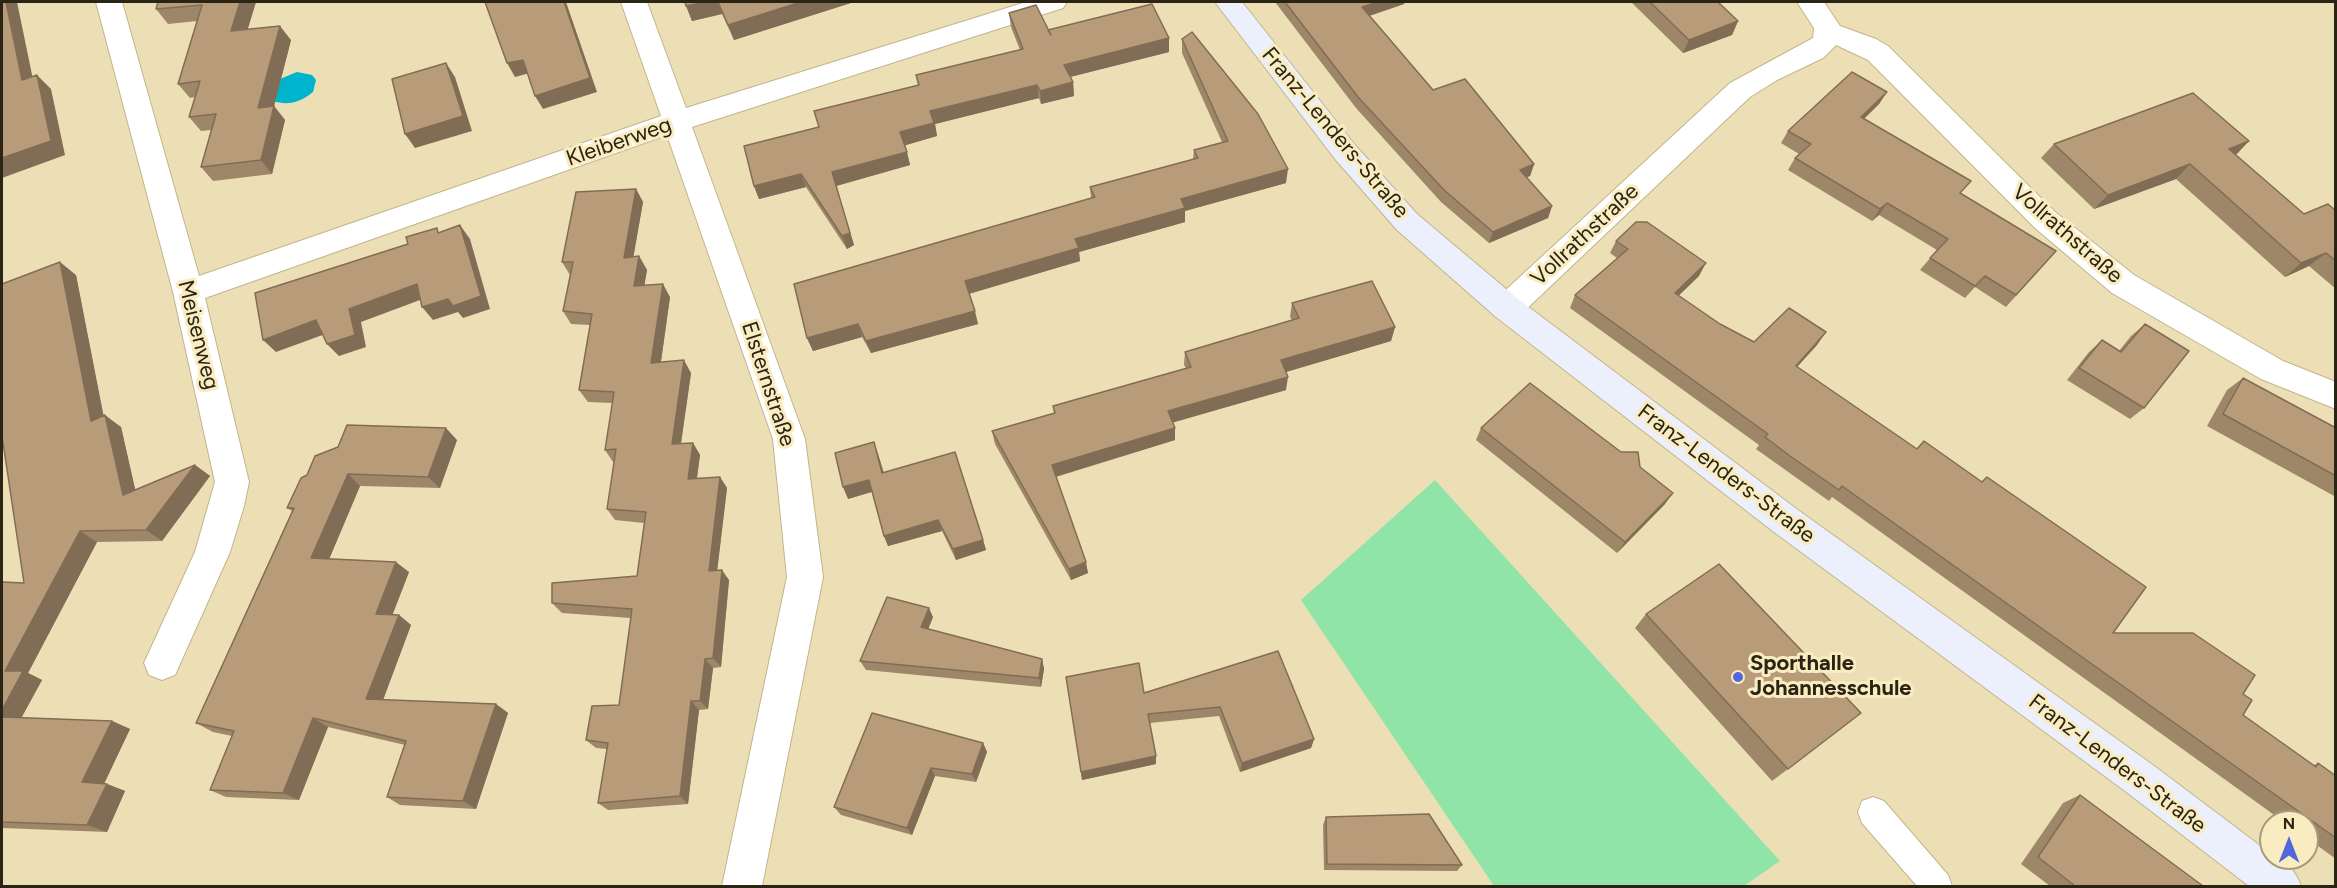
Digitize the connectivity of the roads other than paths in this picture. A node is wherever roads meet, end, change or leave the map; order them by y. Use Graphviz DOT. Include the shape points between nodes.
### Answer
graph roads {
  1 [pos="109,2"];
  2 [pos="634,2"];
  3 [pos="1054,2"];
  4 [pos="1228,2"];
  5 [pos="1810,2"];
  6 [pos="1829,32"];
  7 [pos="678,121"];
  8 [pos="188,292"];
  9 [pos="1507,308"];
  10 [pos="2336,396"];
  11 [pos="162,663"];
  12 [pos="1873,812"];
  13 [pos="742,886"];
  14 [pos="1937,886"];
  15 [pos="2281,886"];
  1 -- 8 [label="street, Meisenweg"];
  2 -- 7 [label="street, Elsternstraße"];
  3 -- 7 [label="street, Kleiberweg"];
  4 -- 9 [label="street, Franz-Lenders-Straße" via="1345,152 1407,222"];
  5 -- 6 [label="street" via="1824,17"];
  6 -- 9 [label="street, Vollrathstraße" via="1826,43 1814,54 1774,69 1740,90"];
  6 -- 10 [label="street, Vollrathstraße" via="1867,45 1878,53 2045,220 2123,284 2272,370"];
  7 -- 8 [label="street, Kleiberweg"];
  7 -- 13 [label="street, Elsternstraße" via="789,439 805,577"];
  8 -- 11 [label="street, Meisenweg" via="232,482 227,513 212,555"];
  9 -- 15 [label="street, Franz-Lenders-Straße" via="1786,521"];
  12 -- 14 [label="lane"];
}
